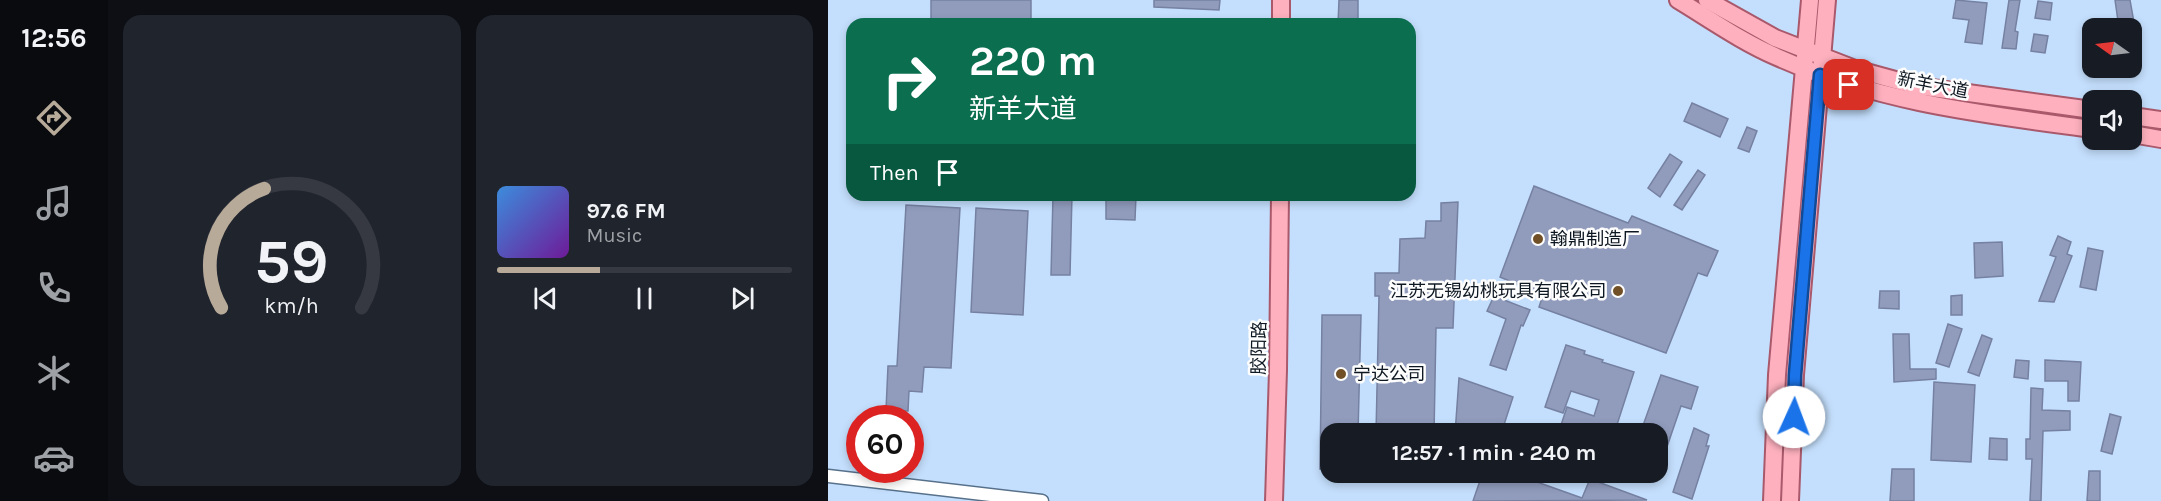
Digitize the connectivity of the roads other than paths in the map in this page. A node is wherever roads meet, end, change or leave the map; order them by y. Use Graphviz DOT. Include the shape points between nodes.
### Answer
graph roads {
  1 [pos="1281,0"];
  2 [pos="1678,0"];
  3 [pos="1707,0"];
  4 [pos="1810,0"];
  5 [pos="1827,0"];
  6 [pos="1281,18"];
  7 [pos="1814,53"];
  8 [pos="1804,69"];
  9 [pos="1820,75"];
  10 [pos="2082,110"];
  11 [pos="2142,117"];
  12 [pos="2161,120"];
  13 [pos="2082,128"];
  14 [pos="2142,136"];
  15 [pos="2161,139"];
  16 [pos="1280,201"];
  17 [pos="828,476"];
  18 [pos="1042,501"];
  19 [pos="1274,501"];
  20 [pos="1772,501"];
  21 [pos="1790,501"];
  1 -- 6 [label="main road"];
  2 -- 8 [label="main road, 新羊大道" via="1746,41"];
  3 -- 7 [label="main road, 新羊大道" via="1775,38"];
  4 -- 7 [label="main road"];
  5 -- 7 [label="main road"];
  7 -- 8 [label="main road"];
  7 -- 9 [label="main road"];
  7 -- 10 [label="main road, 新羊大道" via="1854,69 1917,86"];
  8 -- 9 [label="main road, 新羊大道"];
  8 -- 20 [label="main road" via="1777,375"];
  9 -- 13 [label="main road, 新羊大道" via="1922,104"];
  9 -- 21 [label="main road" via="1795,375"];
  11 -- 12 [label="main road"];
  14 -- 15 [label="main road"];
  16 -- 19 [label="main road, 胶阳路"];
  17 -- 18 [label="street"];
}
